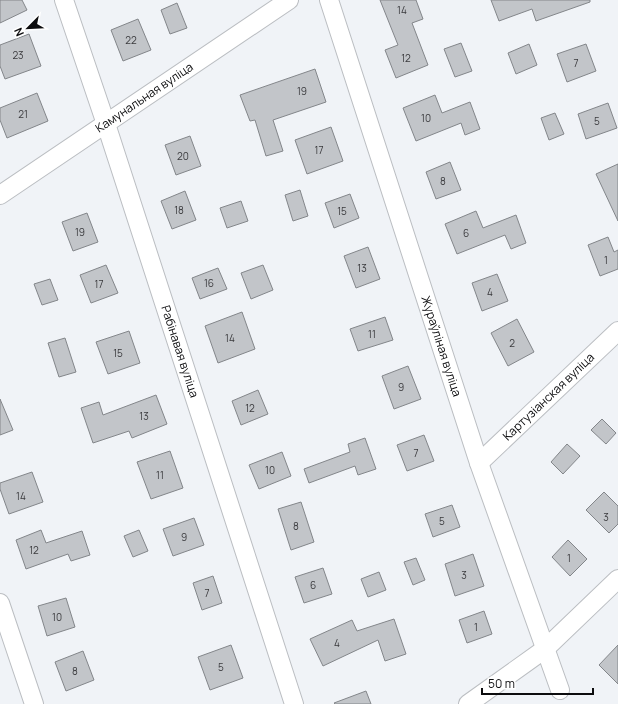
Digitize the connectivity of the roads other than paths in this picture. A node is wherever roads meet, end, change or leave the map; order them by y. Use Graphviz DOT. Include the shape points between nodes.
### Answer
graph roads {
  1 [pos="64,0"];
  2 [pos="289,0"];
  3 [pos="328,0"];
  4 [pos="106,124"];
  5 [pos="0,195"];
  6 [pos="618,331"];
  7 [pos="479,463"];
  8 [pos="618,580"];
  9 [pos="0,603"];
  10 [pos="545,649"];
  11 [pos="560,690"];
  12 [pos="34,704"];
  13 [pos="294,704"];
  14 [pos="468,704"];
  1 -- 4 [label="street, Рабінавая вуліца"];
  2 -- 4 [label="street, Камунальная вуліца"];
  3 -- 7 [label="street, Жураўліная вуліца"];
  4 -- 5 [label="street, Камунальная вуліца"];
  4 -- 13 [label="street, Рабінавая вуліца"];
  6 -- 7 [label="street, Картузіанская вуліца"];
  7 -- 10 [label="street, Жураўліная вуліца"];
  8 -- 10 [label="street"];
  9 -- 12 [label="street"];
  10 -- 11 [label="street, Жураўліная вуліца"];
  10 -- 14 [label="street"];
}
